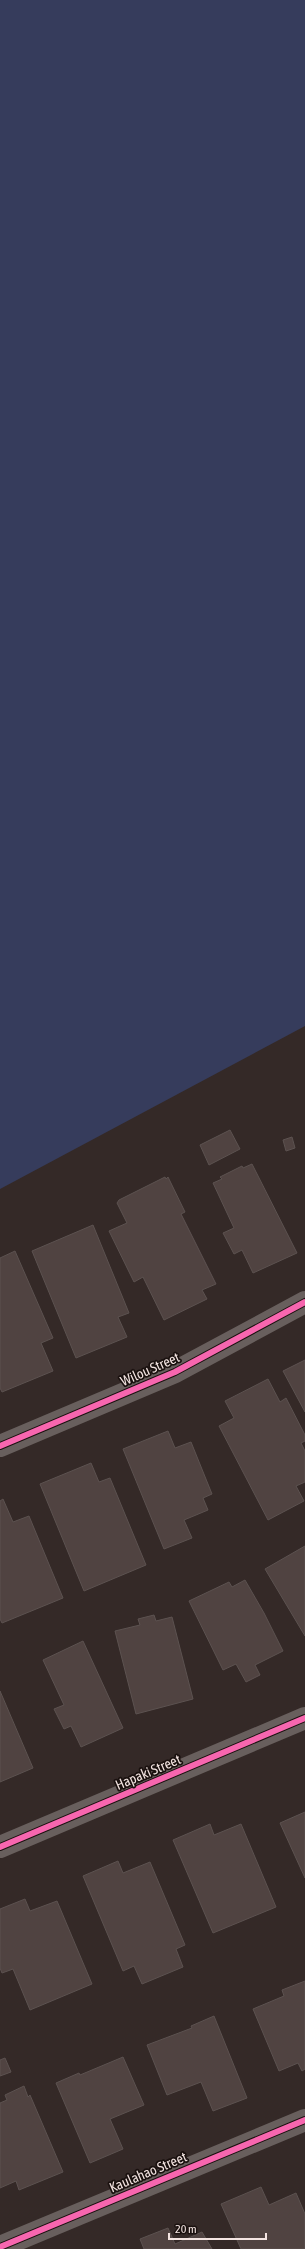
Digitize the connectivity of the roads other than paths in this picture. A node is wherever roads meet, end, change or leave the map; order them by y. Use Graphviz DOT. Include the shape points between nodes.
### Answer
graph roads {
  1 [pos="305,1302"];
  2 [pos="0,1446"];
  3 [pos="305,1718"];
  4 [pos="0,1846"];
  5 [pos="305,2120"];
  6 [pos="0,2247"];
  1 -- 2 [label="street, Wilou Street" via="175,1372"];
  3 -- 4 [label="street, Hapaki Street"];
  5 -- 6 [label="street, Kaulahao Street"];
}
